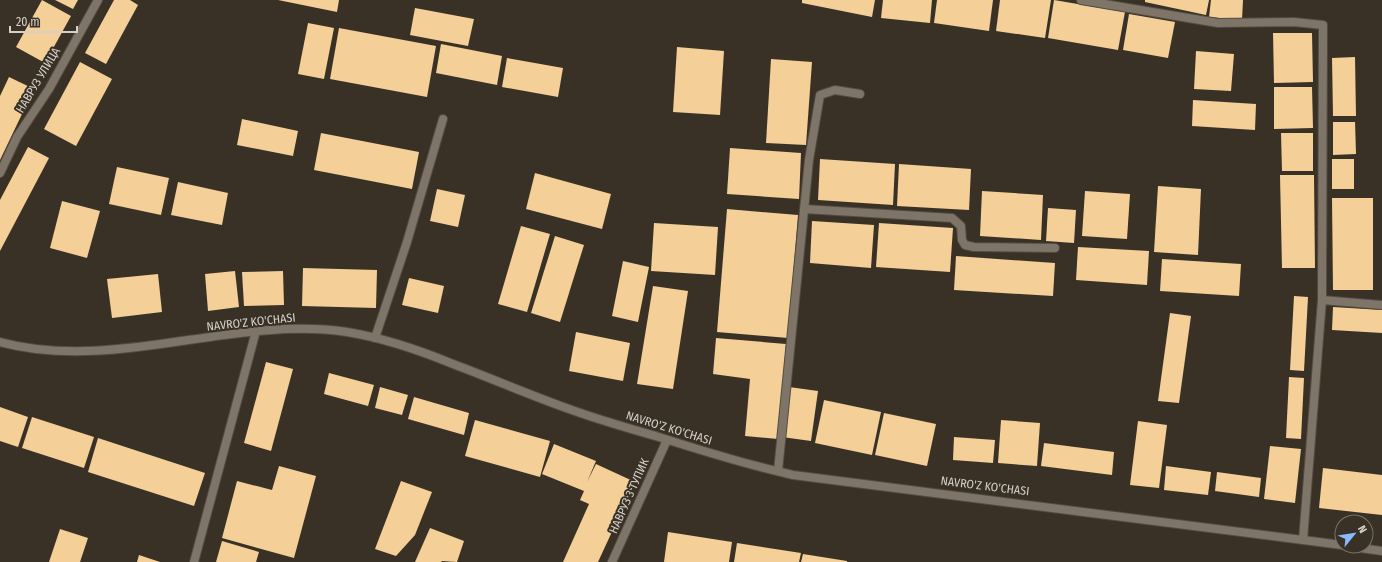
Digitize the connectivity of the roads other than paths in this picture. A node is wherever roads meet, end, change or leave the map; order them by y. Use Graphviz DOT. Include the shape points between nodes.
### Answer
graph roads {
  1 [pos="98,0"];
  2 [pos="1080,0"];
  3 [pos="860,94"];
  4 [pos="443,119"];
  5 [pos="0,173"];
  6 [pos="804,209"];
  7 [pos="1055,248"];
  8 [pos="1322,300"];
  9 [pos="1382,305"];
  10 [pos="256,331"];
  11 [pos="375,338"];
  12 [pos="0,342"];
  13 [pos="667,440"];
  14 [pos="778,471"];
  15 [pos="1302,540"];
  16 [pos="1334,544"];
  17 [pos="194,562"];
  18 [pos="612,562"];
  1 -- 5 [label="street, НАВРУЗ УЛИЦА" via="49,89 17,136"];
  2 -- 8 [label="street" via="1218,23 1294,22 1323,25"];
  3 -- 6 [label="street" via="835,90 820,95"];
  4 -- 11 [label="street" via="408,242"];
  6 -- 7 [label="street" via="952,218 961,226 965,245"];
  6 -- 14 [label="street"];
  8 -- 9 [label="street"];
  8 -- 15 [label="street"];
  10 -- 11 [label="street, NAVRO'Z KO'CHASI" via="332,330"];
  10 -- 12 [label="street, NAVRO'Z KO'CHASI" via="159,345 83,351 43,349"];
  10 -- 17 [label="street"];
  11 -- 13 [label="street, NAVRO'Z KO'CHASI" via="404,345 572,410"];
  13 -- 14 [label="street, NAVRO'Z KO'CHASI" via="729,460"];
  13 -- 18 [label="street, НАВРУЗ 3 ТУПИК"];
  14 -- 15 [label="street, NAVRO'Z KO'CHASI"];
  15 -- 16 [label="street, NAVRO'Z KO'CHASI"];
}
